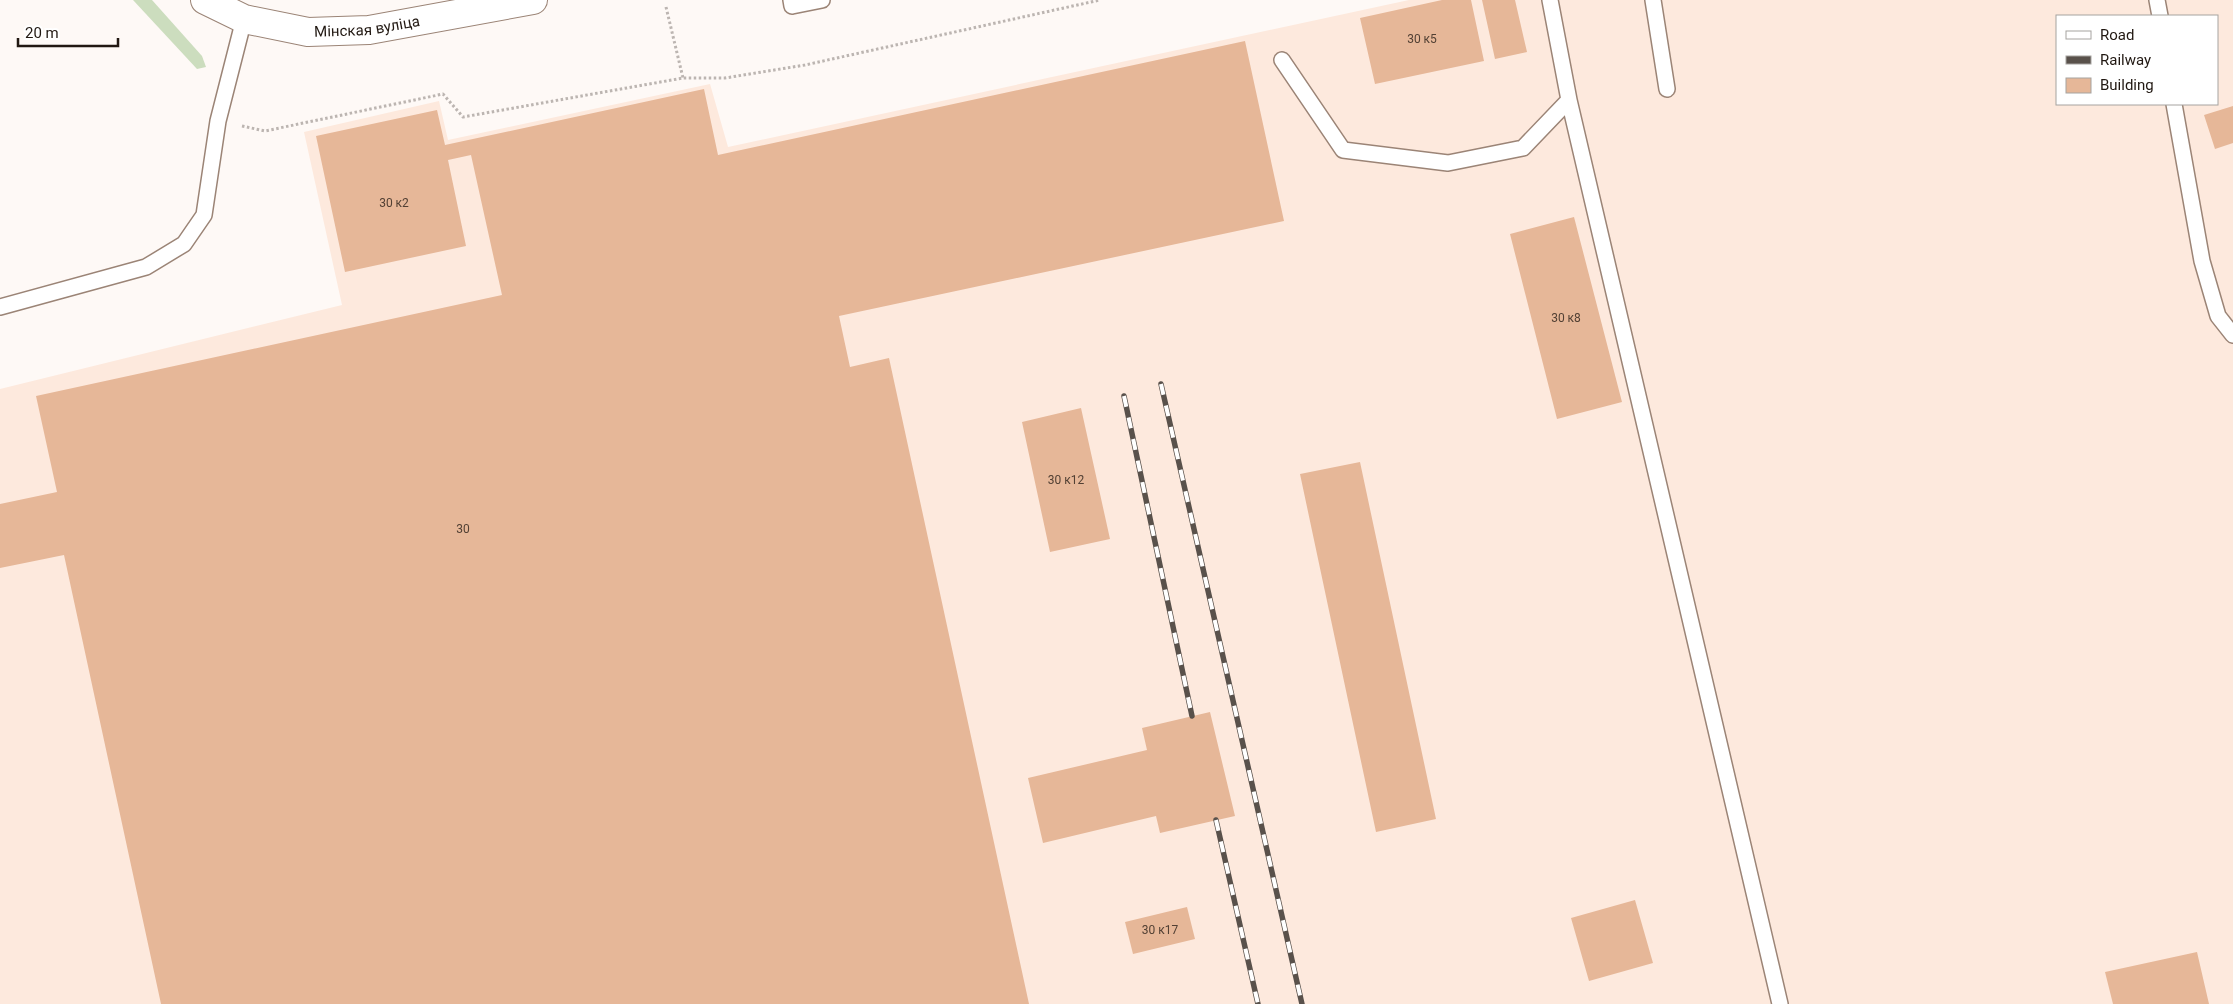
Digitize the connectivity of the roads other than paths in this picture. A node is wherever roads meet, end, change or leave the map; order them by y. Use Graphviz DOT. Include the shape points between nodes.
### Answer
graph roads {
  1 [pos="205,0"];
  2 [pos="533,0"];
  3 [pos="791,0"];
  4 [pos="822,0"];
  5 [pos="1550,0"];
  6 [pos="1653,0"];
  7 [pos="2157,0"];
  8 [pos="2160,15"];
  9 [pos="244,19"];
  10 [pos="1282,60"];
  11 [pos="1668,89"];
  12 [pos="1569,100"];
  13 [pos="2174,105"];
  14 [pos="0,308"];
  15 [pos="2233,335"];
  16 [pos="1780,1004"];
  1 -- 9 [label="main road, Мінская вуліца"];
  2 -- 9 [label="main road, Мінская вуліца" via="369,30 308,32"];
  3 -- 4 [label="lane" via="792,6"];
  5 -- 12 [label="lane"];
  6 -- 11 [label="lane"];
  7 -- 8 [label="lane"];
  9 -- 14 [label="lane" via="218,121 204,214 184,244 146,267"];
  10 -- 12 [label="lane" via="1343,150 1448,163 1523,148"];
  12 -- 16 [label="lane"];
  13 -- 15 [label="lane" via="2202,261 2218,316"];
}
